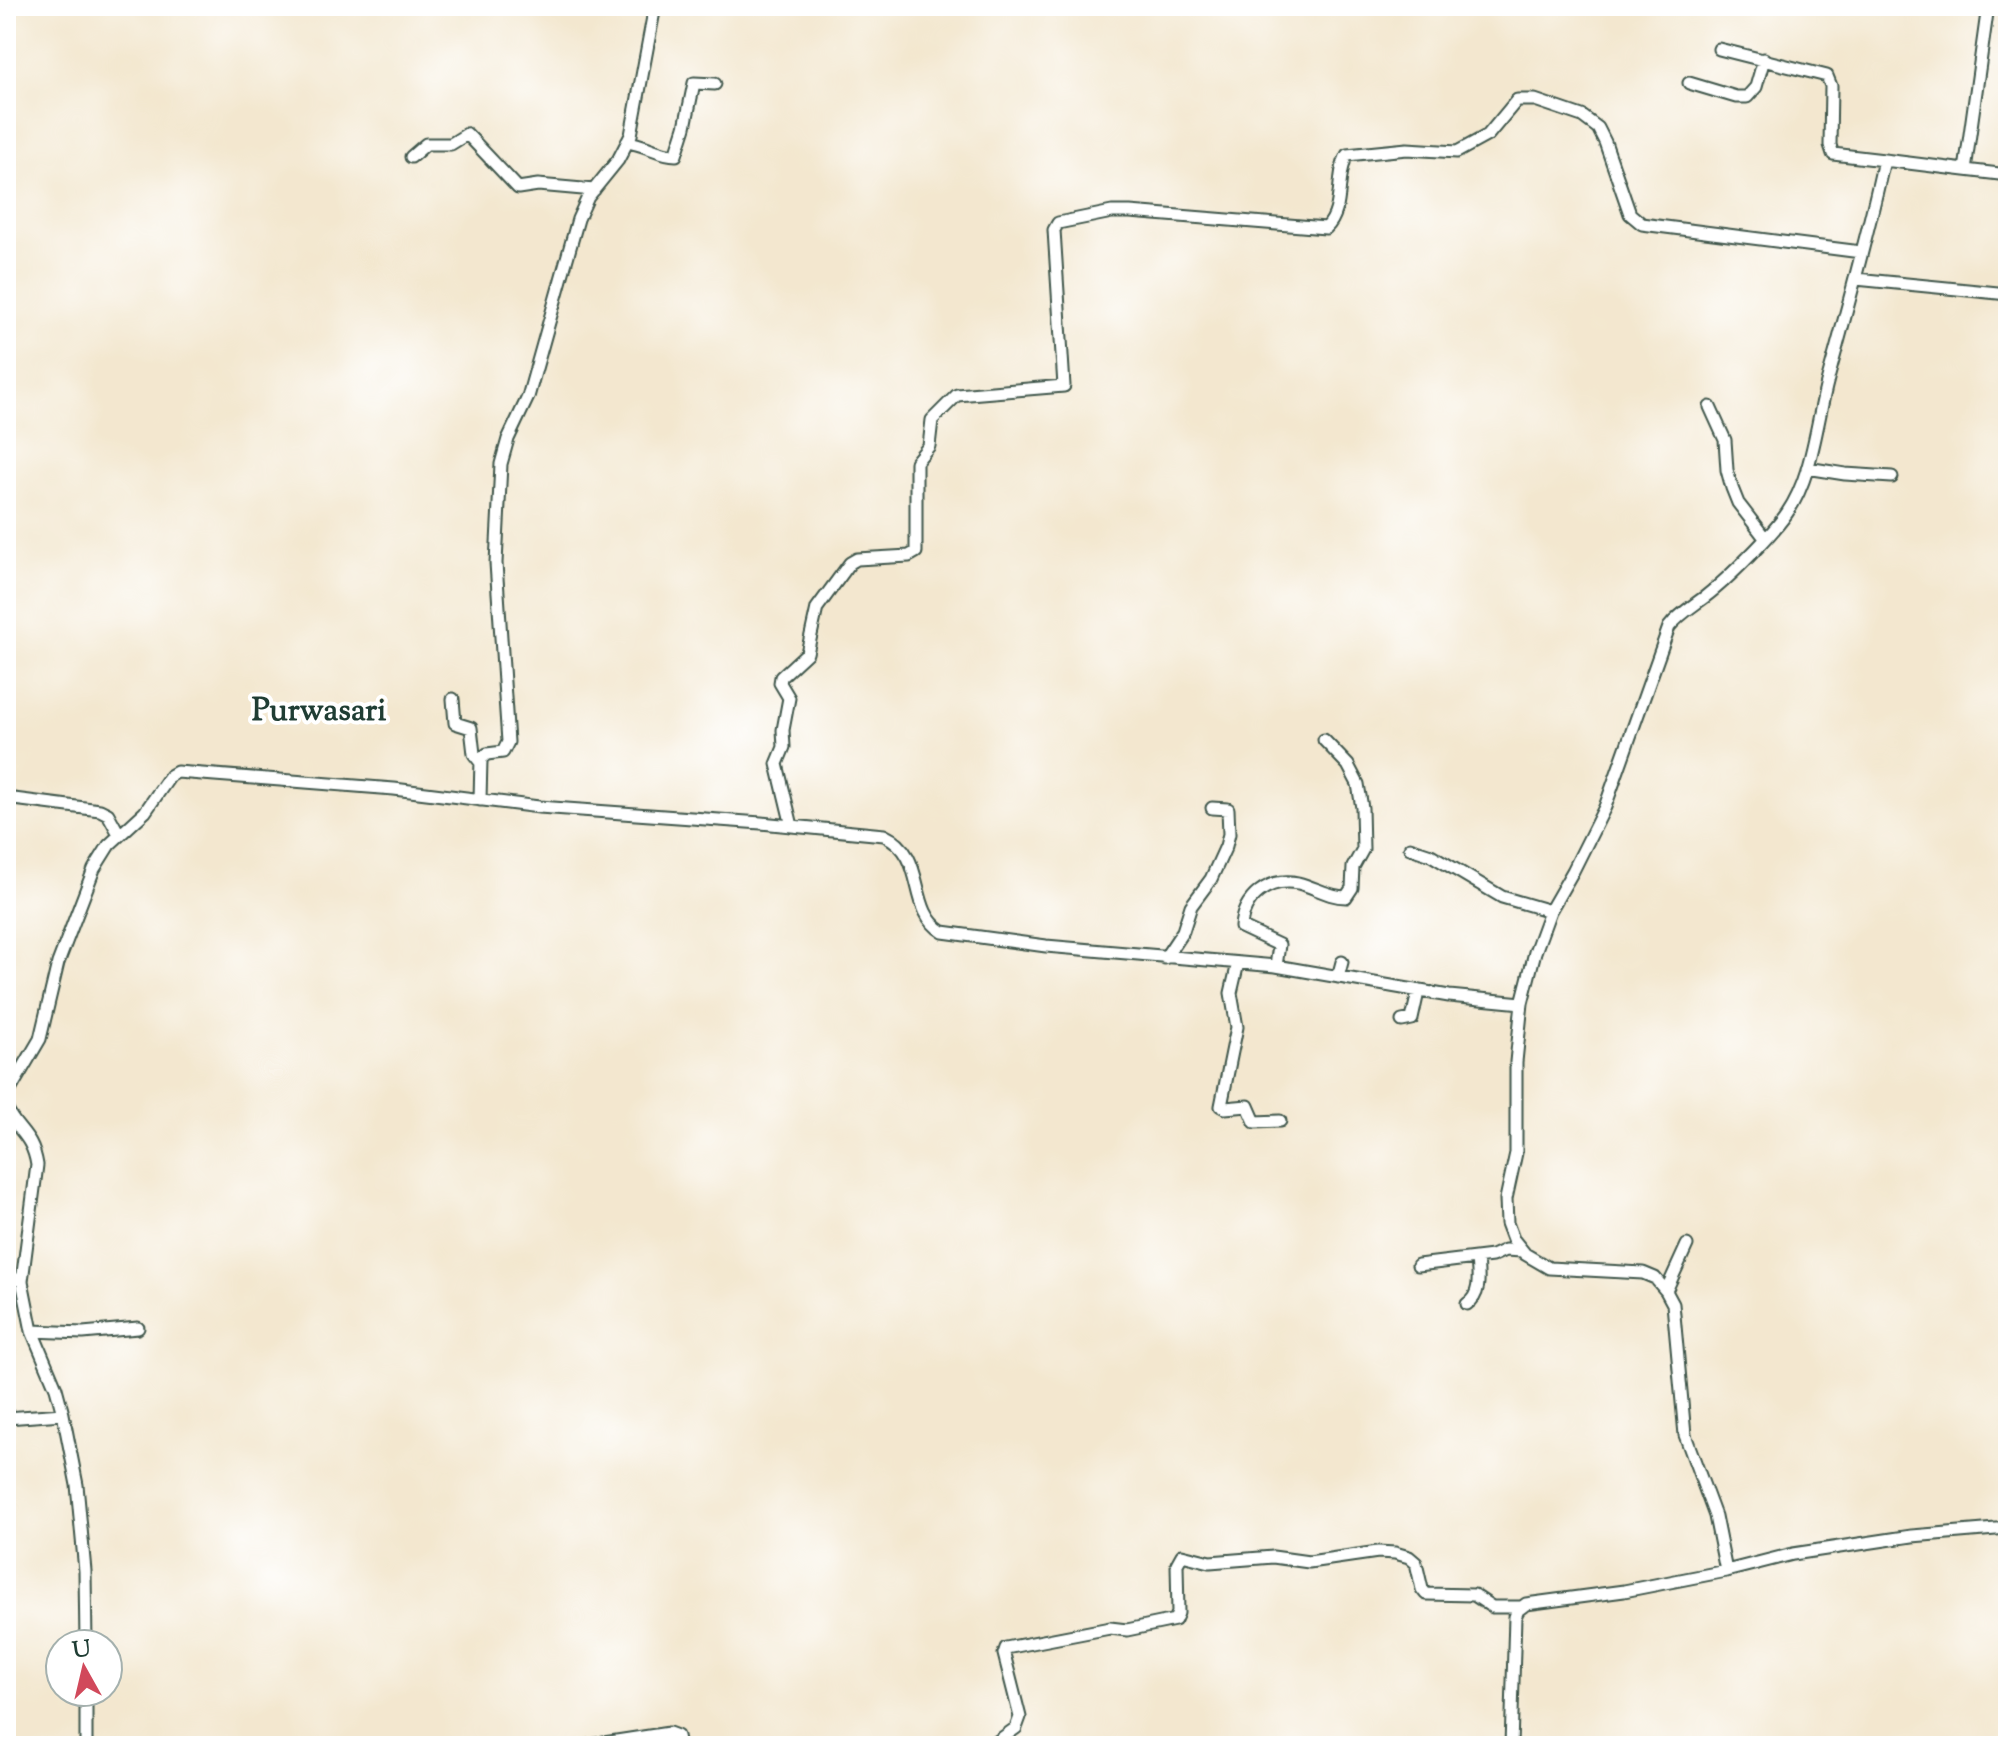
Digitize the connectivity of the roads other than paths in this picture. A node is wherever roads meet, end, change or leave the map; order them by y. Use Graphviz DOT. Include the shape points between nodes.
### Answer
graph roads {
  1 [pos="655,6"];
  2 [pos="1988,6"];
  3 [pos="1719,49"];
  4 [pos="1764,59"];
  5 [pos="1689,83"];
  6 [pos="715,84"];
  7 [pos="627,142"];
  8 [pos="411,157"];
  9 [pos="1884,160"];
  10 [pos="1965,170"];
  11 [pos="2008,175"];
  12 [pos="594,190"];
  13 [pos="1861,252"];
  14 [pos="1856,279"];
  15 [pos="2008,294"];
  16 [pos="1710,407"];
  17 [pos="1807,468"];
  18 [pos="1892,477"];
  19 [pos="1765,538"];
  20 [pos="453,699"];
  21 [pos="1324,740"];
  22 [pos="481,763"];
  23 [pos="6,798"];
  24 [pos="480,800"];
  25 [pos="1212,808"];
  26 [pos="792,826"];
  27 [pos="119,834"];
  28 [pos="1410,848"];
  29 [pos="1550,911"];
  30 [pos="1165,958"];
  31 [pos="1342,962"];
  32 [pos="1238,963"];
  33 [pos="1276,966"];
  34 [pos="1338,977"];
  35 [pos="1418,992"];
  36 [pos="1522,1003"];
  37 [pos="1402,1021"];
  38 [pos="6,1097"];
  39 [pos="6,1108"];
  40 [pos="1280,1121"];
  41 [pos="1687,1245"];
  42 [pos="1522,1251"];
  43 [pos="1477,1258"];
  44 [pos="1418,1265"];
  45 [pos="6,1276"];
  46 [pos="22,1281"];
  47 [pos="1666,1291"];
  48 [pos="1467,1304"];
  49 [pos="138,1328"];
  50 [pos="32,1331"];
  51 [pos="63,1414"];
  52 [pos="6,1418"];
  53 [pos="2008,1528"];
  54 [pos="1726,1571"];
  55 [pos="1521,1607"];
  56 [pos="86,1628"];
  57 [pos="86,1708"];
  58 [pos="86,1746"];
  59 [pos="584,1746"];
  60 [pos="679,1746"];
  61 [pos="825,1746"];
  62 [pos="873,1746"];
  63 [pos="991,1746"];
  64 [pos="1511,1746"];
  1 -- 7 [label="street"];
  2 -- 10 [label="street"];
  3 -- 4 [label="street"];
  4 -- 5 [label="street" via="1756,87 1747,97"];
  4 -- 9 [label="street" via="1827,76 1833,154"];
  6 -- 7 [label="street" via="694,83 676,155"];
  7 -- 12 [label="street"];
  8 -- 12 [label="street" via="426,144 451,144 465,134 518,188"];
  9 -- 10 [label="street"];
  9 -- 13 [label="street"];
  10 -- 11 [label="street"];
  12 -- 22 [label="street" via="578,219 532,383 501,464 496,563 508,742 503,752 484,756"];
  13 -- 14 [label="street"];
  13 -- 26 [label="street" via="1640,223 1630,214 1598,128 1582,116 1529,99 1511,104 1488,135 1457,152 1407,149 1347,155 1337,205 1326,228 1124,211 1058,223 1054,230 1064,386 957,395 932,420 929,446 916,462 916,552 850,563 817,608 809,650 780,680 789,701 777,767"];
  14 -- 15 [label="street"];
  14 -- 17 [label="street"];
  16 -- 19 [label="street" via="1725,440 1735,495"];
  17 -- 18 [label="street"];
  17 -- 19 [label="street" via="1798,496"];
  19 -- 29 [label="street" via="1669,627 1605,807"];
  20 -- 22 [label="street" via="456,725 472,729 474,754"];
  21 -- 33 [label="street" via="1358,784 1363,849 1346,897 1289,882 1259,890 1251,898 1241,927 1279,945"];
  22 -- 24 [label="street"];
  23 -- 27 [label="street" via="104,811"];
  24 -- 26 [label="street"];
  24 -- 27 [label="street" via="177,772"];
  25 -- 30 [label="street" via="1228,809 1227,844"];
  26 -- 30 [label="street" via="898,841 915,873 924,912 943,932"];
  27 -- 38 [label="street" via="94,869 58,963 40,1039"];
  28 -- 29 [label="street" via="1502,897"];
  29 -- 36 [label="street"];
  30 -- 32 [label="street"];
  31 -- 34 [label="street"];
  32 -- 33 [label="street"];
  32 -- 40 [label="street" via="1231,993 1237,1027 1221,1106 1248,1106 1255,1122"];
  33 -- 34 [label="street"];
  34 -- 35 [label="street"];
  35 -- 36 [label="street"];
  35 -- 37 [label="street" via="1412,1019"];
  36 -- 42 [label="street" via="1516,1153 1506,1199 1507,1223"];
  39 -- 46 [label="street" via="29,1138 37,1165"];
  41 -- 47 [label="street"];
  42 -- 43 [label="street"];
  42 -- 47 [label="street" via="1549,1268 1649,1275"];
  43 -- 44 [label="street"];
  43 -- 48 [label="street" via="1477,1288"];
  45 -- 46 [label="street"];
  46 -- 50 [label="street"];
  47 -- 54 [label="street" via="1676,1323 1685,1435 1715,1516"];
  49 -- 50 [label="street"];
  50 -- 51 [label="street"];
  51 -- 52 [label="street"];
  51 -- 56 [label="street" via="77,1485"];
  53 -- 54 [label="street" via="1793,1554"];
  54 -- 55 [label="street"];
  55 -- 63 [label="street" via="1492,1607 1474,1595 1426,1594 1416,1563 1395,1553 1309,1562 1273,1557 1210,1562 1182,1555 1177,1564 1178,1613 1172,1622 1006,1648 1020,1717 1016,1728"];
  55 -- 64 [label="street" via="1515,1617"];
  57 -- 58 [label="street"];
  59 -- 60 [label="street" via="669,1733 677,1736"];
  61 -- 62 [label="street"];
}
